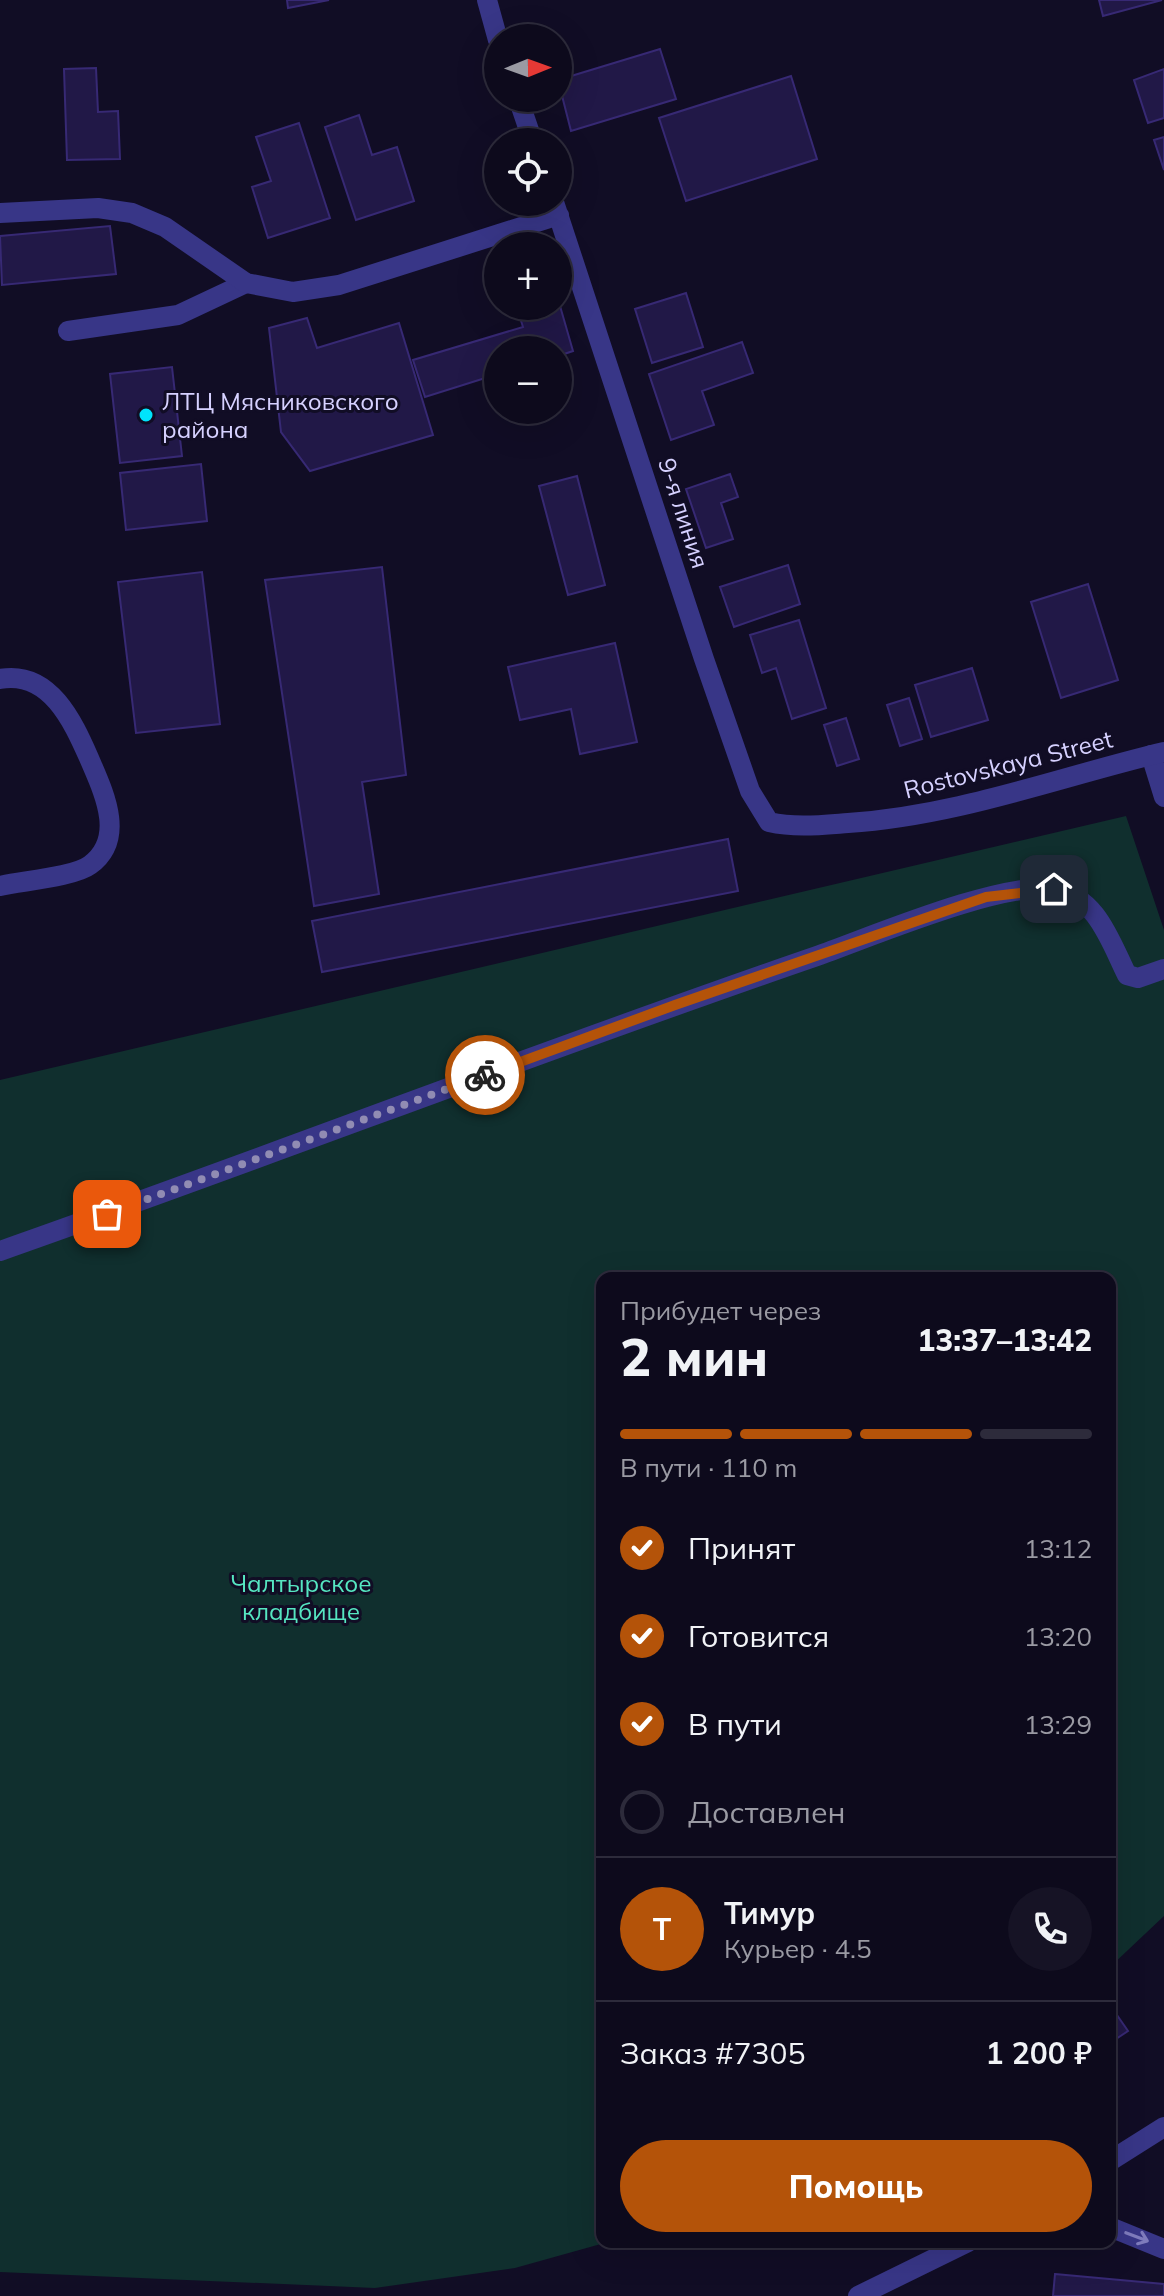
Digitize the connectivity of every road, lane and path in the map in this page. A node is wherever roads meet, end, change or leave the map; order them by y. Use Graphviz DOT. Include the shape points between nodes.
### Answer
graph roads {
  1 [pos="487,0"];
  2 [pos="494,24"];
  3 [pos="0,213"];
  4 [pos="537,216"];
  5 [pos="559,216"];
  6 [pos="246,283"];
  7 [pos="68,331"];
  8 [pos="0,679"];
  9 [pos="1158,753"];
  10 [pos="1164,797"];
  11 [pos="769,822"];
  12 [pos="0,886"];
  13 [pos="1164,969"];
  14 [pos="0,1251"];
  15 [pos="1164,2127"];
  16 [pos="1116,2157"];
  17 [pos="1116,2229"];
  18 [pos="956,2248"];
  19 [pos="1164,2249"];
  20 [pos="858,2296"];
  1 -- 2 [label="street"];
  3 -- 6 [label="street, 9-я линия" via="98,208 132,213 165,227"];
  4 -- 6 [label="street, 9-я линия" via="339,285 293,292"];
  5 -- 11 [label="street, 9-я линия" via="709,674 750,791"];
  6 -- 7 [label="street" via="178,315"];
  8 -- 12 [label="street" via="44,688 69,713 107,799 111,827 103,854 87,868"];
  9 -- 10 [label="street"];
  9 -- 11 [label="street, Rostovskaya Street" via="969,805 878,821 814,826"];
  13 -- 14 [label="street" via="1138,978 1127,975 1098,916 1082,900 1054,889 986,897"];
  15 -- 16 [label="street"];
  17 -- 19 [label="street, one-way"];
  18 -- 20 [label="street"];
}
